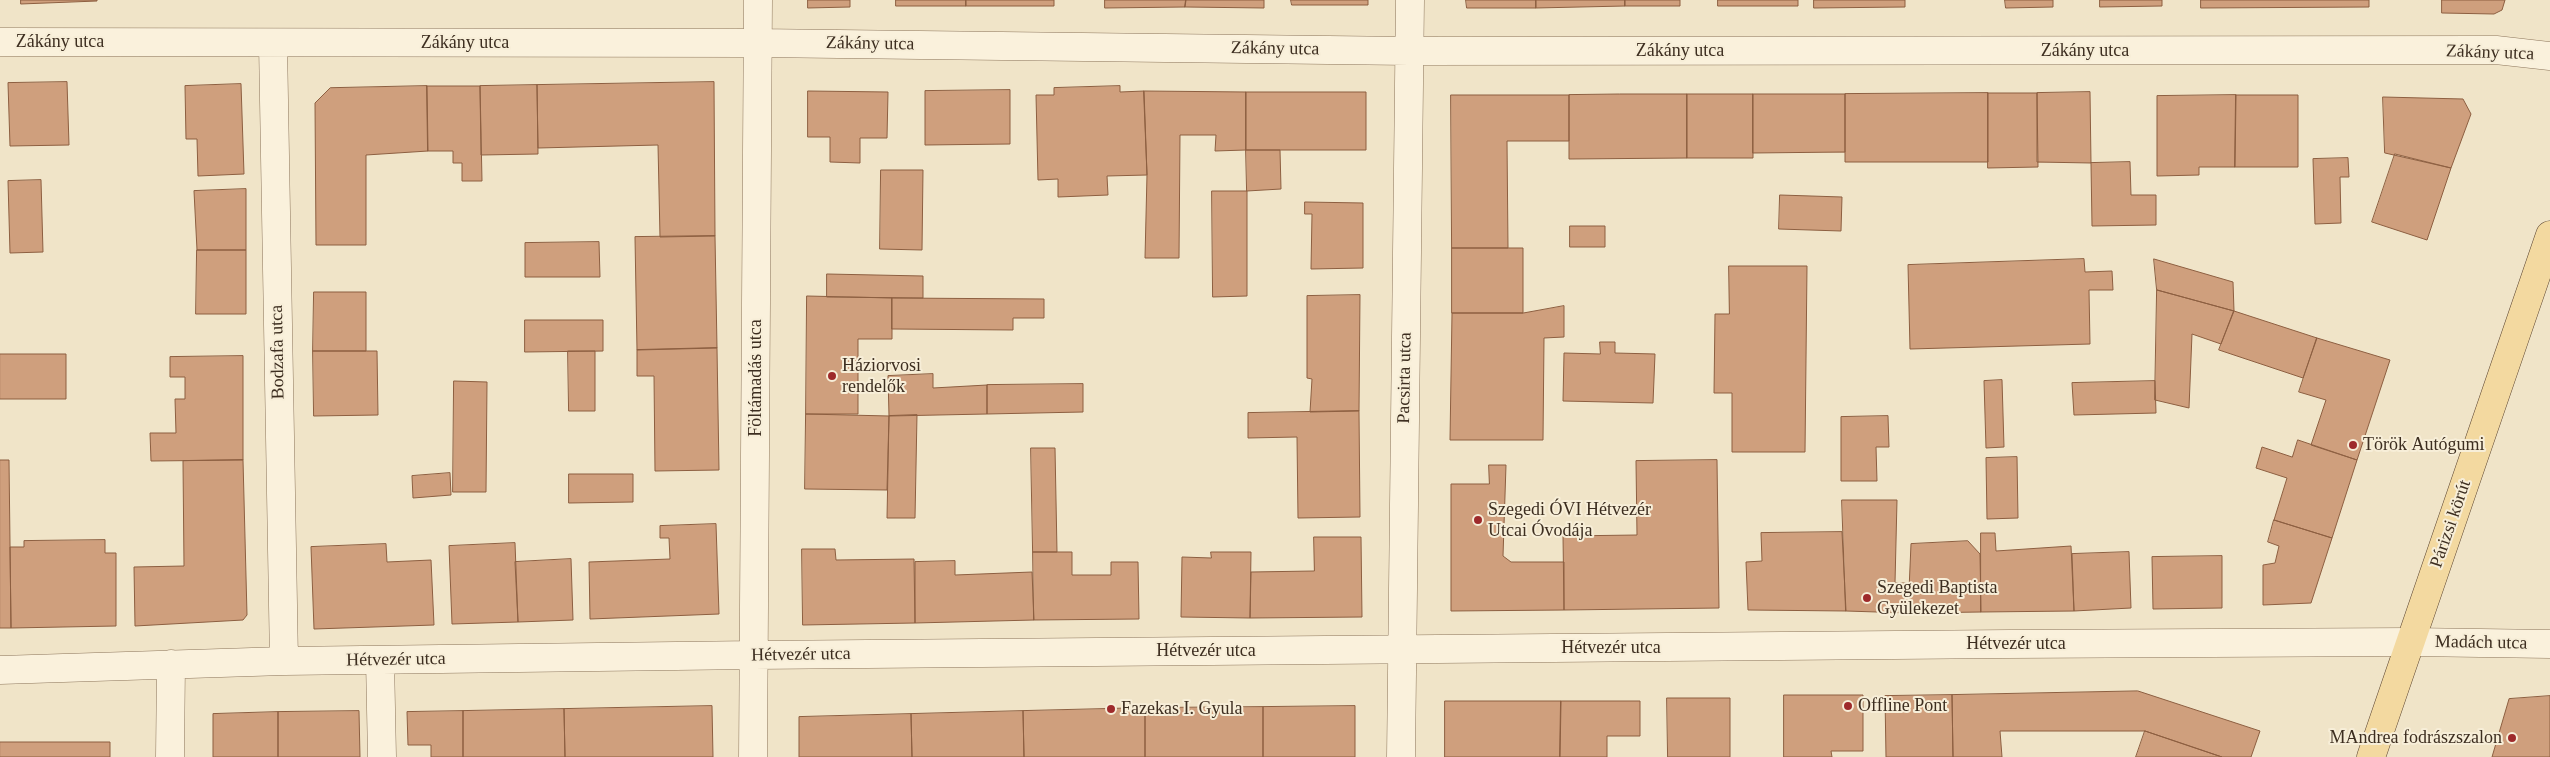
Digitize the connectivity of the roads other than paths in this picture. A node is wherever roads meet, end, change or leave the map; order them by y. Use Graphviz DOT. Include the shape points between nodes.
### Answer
graph roads {
  1 [pos="758,0"];
  2 [pos="1410,0"];
  3 [pos="0,42"];
  4 [pos="757,43"];
  5 [pos="273,44"];
  6 [pos="1409,51"];
  7 [pos="2550,56"];
  8 [pos="2550,234"];
  9 [pos="2411,642"];
  10 [pos="2550,644"];
  11 [pos="1402,649"];
  12 [pos="754,655"];
  13 [pos="380,660"];
  14 [pos="284,661"];
  15 [pos="171,664"];
  16 [pos="0,670"];
  17 [pos="170,757"];
  18 [pos="382,757"];
  19 [pos="753,757"];
  20 [pos="1401,757"];
  21 [pos="2371,757"];
  1 -- 4 [label="street, Föltámadás utca"];
  2 -- 6 [label="street, Pacsirta utca"];
  3 -- 5 [label="street, Zákány utca"];
  4 -- 5 [label="street, Zákány utca"];
  4 -- 6 [label="street, Zákány utca"];
  4 -- 12 [label="street, Föltámadás utca"];
  5 -- 14 [label="street, Bodzafa utca"];
  6 -- 7 [label="street, Zákány utca" via="2496,50"];
  6 -- 11 [label="street, Pacsirta utca"];
  8 -- 9 [label="main road, Párizsi körút"];
  9 -- 10 [label="street, Madách utca"];
  9 -- 11 [label="street, Hétvezér utca"];
  9 -- 21 [label="main road, Párizsi körút"];
  11 -- 12 [label="street, Hétvezér utca"];
  11 -- 20 [label="street, Pacsirta utca"];
  12 -- 13 [label="street, Hétvezér utca"];
  12 -- 19 [label="street, Föltámadás utca"];
  13 -- 14 [label="street, Hétvezér utca"];
  13 -- 18 [label="street"];
  14 -- 15 [label="street, Hétvezér utca"];
  15 -- 16 [label="street, Hétvezér utca"];
  15 -- 17 [label="street"];
}
